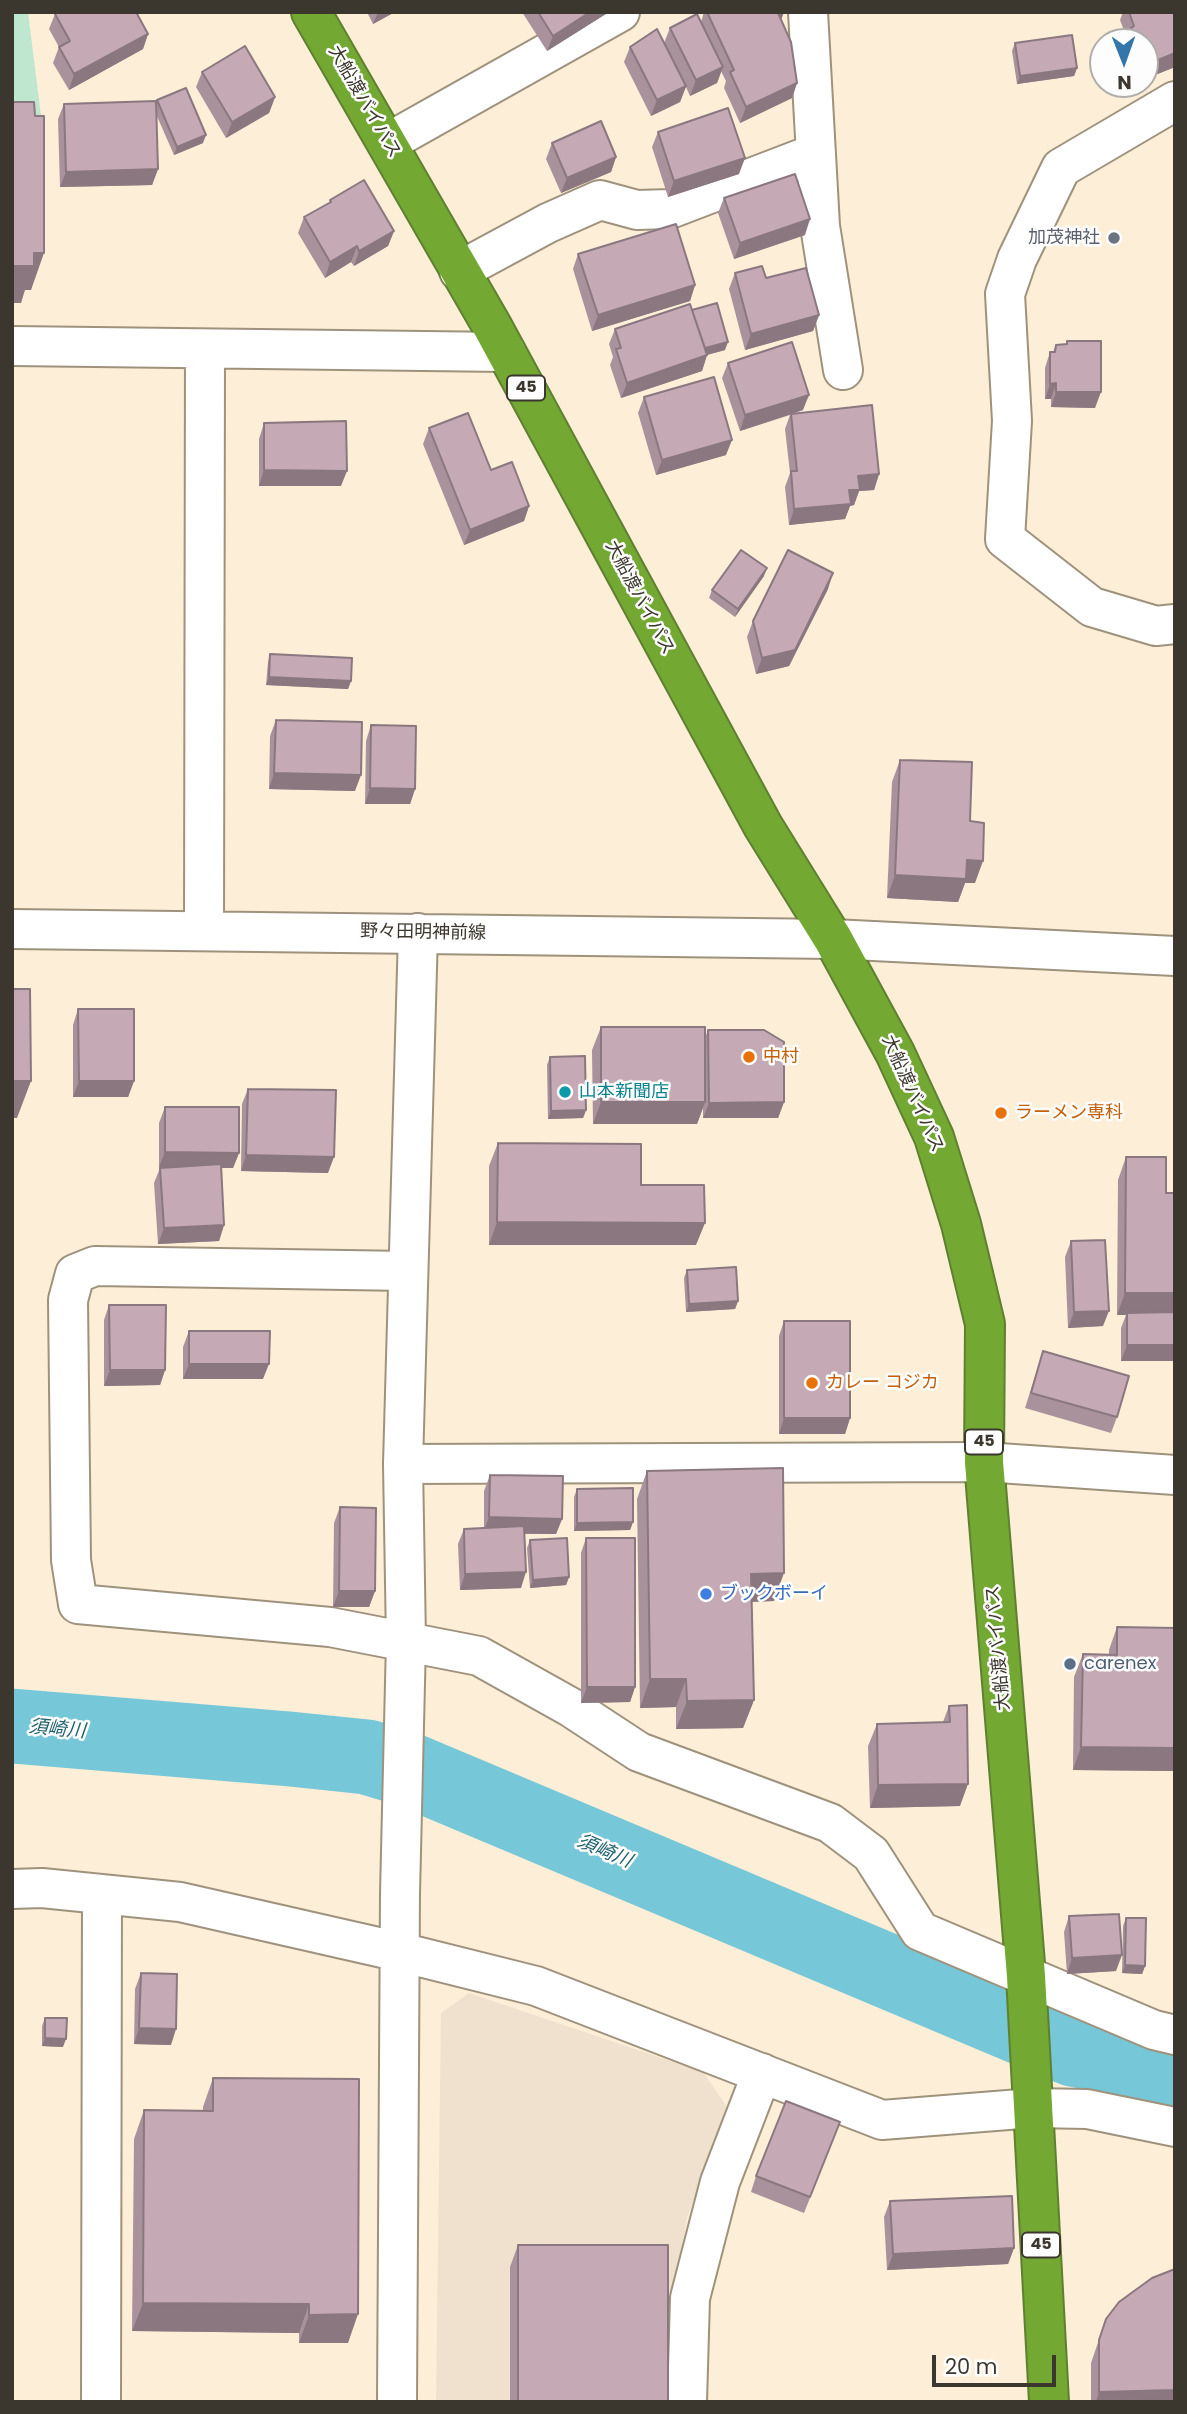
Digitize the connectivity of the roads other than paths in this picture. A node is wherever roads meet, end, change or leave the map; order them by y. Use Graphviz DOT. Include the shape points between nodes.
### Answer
graph roads {
  1 [pos="312,12"];
  2 [pos="620,12"];
  3 [pos="808,12"];
  4 [pos="1175,101"];
  5 [pos="387,143"];
  6 [pos="816,153"];
  7 [pos="459,271"];
  8 [pos="12,346"];
  9 [pos="205,349"];
  10 [pos="506,352"];
  11 [pos="843,370"];
  12 [pos="1175,624"];
  13 [pos="12,929"];
  14 [pos="204,930"];
  15 [pos="418,933"];
  16 [pos="833,939"];
  17 [pos="1175,956"];
  18 [pos="408,1271"];
  19 [pos="984,1462"];
  20 [pos="403,1464"];
  21 [pos="1175,1475"];
  22 [pos="406,1641"];
  23 [pos="12,1889"];
  24 [pos="102,1894"];
  25 [pos="400,1952"];
  26 [pos="1026,1988"];
  27 [pos="1175,2035"];
  28 [pos="762,2073"];
  29 [pos="1033,2098"];
  30 [pos="1175,2127"];
  31 [pos="101,2402"];
  32 [pos="397,2402"];
  33 [pos="687,2402"];
  34 [pos="1049,2402"];
  1 -- 5 [label="highway, 大船渡バイパス / 45"];
  2 -- 5 [label="street"];
  3 -- 6 [label="street"];
  4 -- 12 [label="street" via="1061,168 1017,259 1005,295 1013,421 1005,539 1092,607 1156,625"];
  5 -- 7 [label="highway, 大船渡バイパス / 45"];
  6 -- 7 [label="street" via="670,209 637,210 600,200"];
  6 -- 11 [label="street" via="820,226"];
  7 -- 10 [label="highway, 大船渡バイパス / 45"];
  8 -- 9 [label="street"];
  9 -- 10 [label="street"];
  9 -- 14 [label="street"];
  10 -- 16 [label="highway, 大船渡バイパス / 45" via="763,826"];
  13 -- 14 [label="street, 野々田明神前線"];
  14 -- 15 [label="street, 野々田明神前線"];
  15 -- 16 [label="street, 野々田明神前線"];
  15 -- 18 [label="street"];
  16 -- 17 [label="street, 野々田明神前線"];
  16 -- 19 [label="highway, 大船渡バイパス / 45" via="934,1137 961,1224 985,1324"];
  18 -- 20 [label="street"];
  18 -- 22 [label="street" via="95,1266 75,1274 68,1300 71,1560 78,1604 330,1626"];
  19 -- 20 [label="street"];
  19 -- 21 [label="street"];
  19 -- 26 [label="highway, 大船渡バイパス / 45"];
  20 -- 22 [label="street"];
  22 -- 25 [label="street"];
  22 -- 26 [label="street" via="479,1656 639,1752 830,1823 871,1854 920,1931"];
  23 -- 24 [label="street"];
  24 -- 25 [label="street" via="180,1902"];
  24 -- 31 [label="street"];
  25 -- 28 [label="street" via="536,1986"];
  25 -- 32 [label="street"];
  26 -- 27 [label="street"];
  26 -- 29 [label="highway, 大船渡バイパス / 45"];
  28 -- 29 [label="street" via="882,2120"];
  28 -- 33 [label="street" via="720,2182 690,2298"];
  29 -- 30 [label="street"];
  29 -- 34 [label="highway, 大船渡バイパス / 45"];
}
